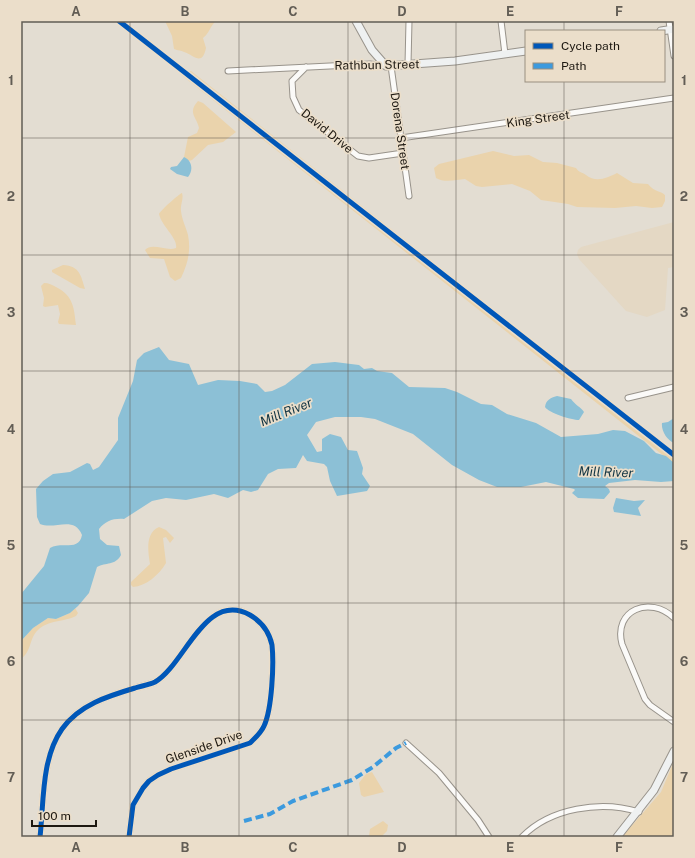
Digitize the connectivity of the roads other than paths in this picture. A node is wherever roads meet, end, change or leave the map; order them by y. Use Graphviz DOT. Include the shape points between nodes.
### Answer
graph roads {
  1 [pos="356,21"];
  2 [pos="409,21"];
  3 [pos="501,21"];
  4 [pos="669,21"];
  5 [pos="672,29"];
  6 [pos="525,51"];
  7 [pos="505,54"];
  8 [pos="674,56"];
  9 [pos="408,64"];
  10 [pos="388,66"];
  11 [pos="306,67"];
  12 [pos="228,71"];
  13 [pos="674,98"];
  14 [pos="401,138"];
  15 [pos="403,153"];
  16 [pos="409,196"];
  17 [pos="674,386"];
  18 [pos="628,398"];
  19 [pos="674,618"];
  20 [pos="674,722"];
  21 [pos="406,743"];
  22 [pos="674,750"];
  23 [pos="639,812"];
  24 [pos="40,837"];
  25 [pos="130,837"];
  26 [pos="489,837"];
  27 [pos="522,837"];
  28 [pos="617,837"];
  1 -- 10 [label="street" via="372,50"];
  2 -- 9 [label="street"];
  3 -- 7 [label="street"];
  4 -- 5 [label="street"];
  5 -- 8 [label="street"];
  6 -- 7 [label="street, Rathbun Street"];
  7 -- 9 [label="street, Rathbun Street"];
  9 -- 10 [label="street, Rathbun Street"];
  10 -- 11 [label="street, Rathbun Street" via="370,64"];
  10 -- 14 [label="street, Dorena Street"];
  11 -- 12 [label="street, Rathbun Street"];
  11 -- 15 [label="street, David Drive" via="292,81 295,105 303,114 358,156 369,158"];
  13 -- 14 [label="street, King Street"];
  14 -- 15 [label="street, Dorena Street"];
  15 -- 16 [label="street, Dorena Street"];
  17 -- 18 [label="street"];
  19 -- 20 [label="street" via="659,607 641,608 626,618 621,635 622,644 645,699"];
  21 -- 26 [label="street" via="439,773"];
  22 -- 23 [label="street" via="654,790"];
  23 -- 27 [label="street" via="606,807 574,810 543,821"];
  23 -- 28 [label="street"];
  24 -- 25 [label="street, Glenside Drive" via="48,762 52,747 62,728 95,702 153,683 166,675 200,628 212,617 232,610 244,612 262,624 272,645 269,707 264,727 250,743 165,772 149,781 133,805"];
}
